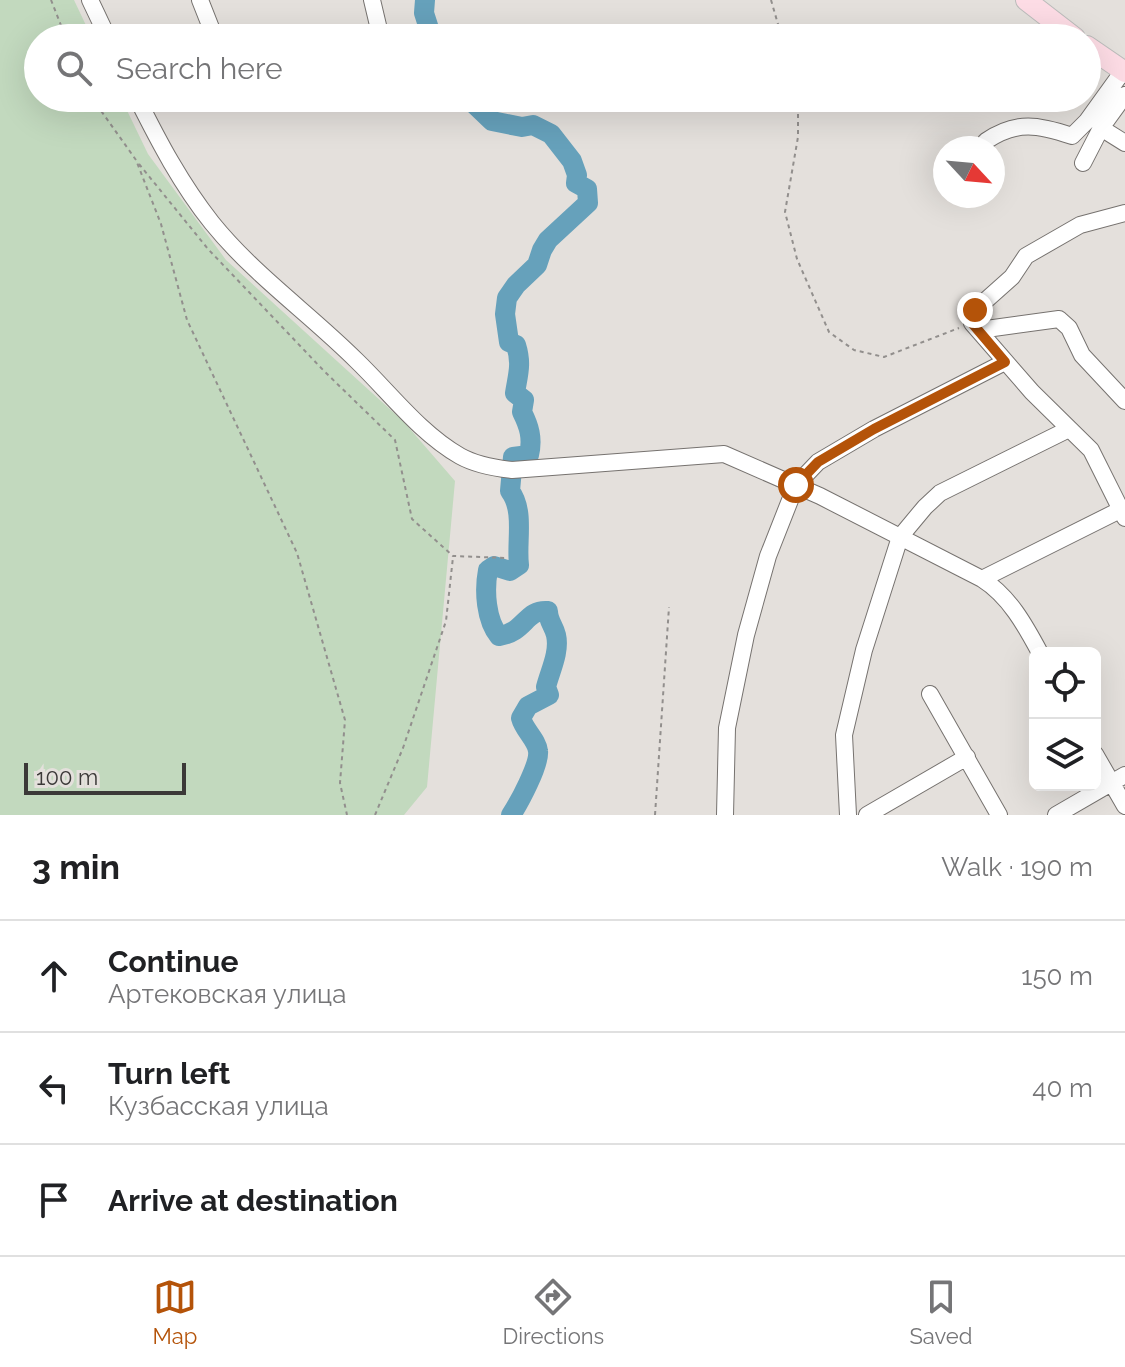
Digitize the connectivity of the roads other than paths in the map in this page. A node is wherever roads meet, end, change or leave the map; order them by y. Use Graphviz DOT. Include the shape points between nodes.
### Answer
graph roads {
  1 [pos="90,0"];
  2 [pos="200,0"];
  3 [pos="372,0"];
  4 [pos="1026,0"];
  5 [pos="101,24"];
  6 [pos="209,24"];
  7 [pos="378,24"];
  8 [pos="1057,24"];
  9 [pos="1101,55"];
  10 [pos="1124,71"];
  11 [pos="1125,95"];
  12 [pos="1101,102"];
  13 [pos="144,112"];
  14 [pos="1094,112"];
  15 [pos="1101,128"];
  16 [pos="993,136"];
  17 [pos="1125,143"];
  18 [pos="1083,163"];
  19 [pos="1125,213"];
  20 [pos="975,326"];
  21 [pos="1005,362"];
  22 [pos="1125,401"];
  23 [pos="1069,429"];
  24 [pos="796,485"];
  25 [pos="1124,514"];
  26 [pos="900,537"];
  27 [pos="982,579"];
  28 [pos="1037,647"];
  29 [pos="930,694"];
  30 [pos="967,757"];
  31 [pos="1101,761"];
  32 [pos="1118,779"];
  33 [pos="1125,806"];
  34 [pos="725,815"];
  35 [pos="848,815"];
  36 [pos="867,815"];
  37 [pos="999,815"];
  38 [pos="1056,815"];
  1 -- 5 [label="lane"];
  2 -- 6 [label="lane"];
  3 -- 7 [label="lane"];
  4 -- 8 [label="main road"];
  9 -- 10 [label="main road"];
  10 -- 12 [label="lane"];
  11 -- 15 [label="lane"];
  13 -- 24 [label="lane" via="169,161 213,224 413,419 459,456 512,470 724,454"];
  14 -- 16 [label="lane" via="1072,136 1039,125"];
  15 -- 17 [label="lane"];
  15 -- 18 [label="lane"];
  19 -- 20 [label="lane" via="1080,225 1026,256 1012,277 975,310"];
  20 -- 21 [label="lane"];
  20 -- 22 [label="lane" via="1059,319 1082,355"];
  21 -- 23 [label="lane"];
  21 -- 24 [label="lane" via="874,429 818,462"];
  23 -- 25 [label="lane" via="1091,450"];
  23 -- 26 [label="lane" via="940,493"];
  24 -- 26 [label="lane"];
  24 -- 34 [label="lane" via="768,556 746,635 727,728"];
  25 -- 27 [label="lane"];
  26 -- 27 [label="lane"];
  26 -- 35 [label="lane" via="844,735"];
  27 -- 28 [label="lane" via="999,590"];
  29 -- 30 [label="lane"];
  30 -- 36 [label="lane"];
  30 -- 37 [label="lane"];
  31 -- 32 [label="lane"];
  32 -- 33 [label="lane"];
  32 -- 38 [label="lane"];
}
